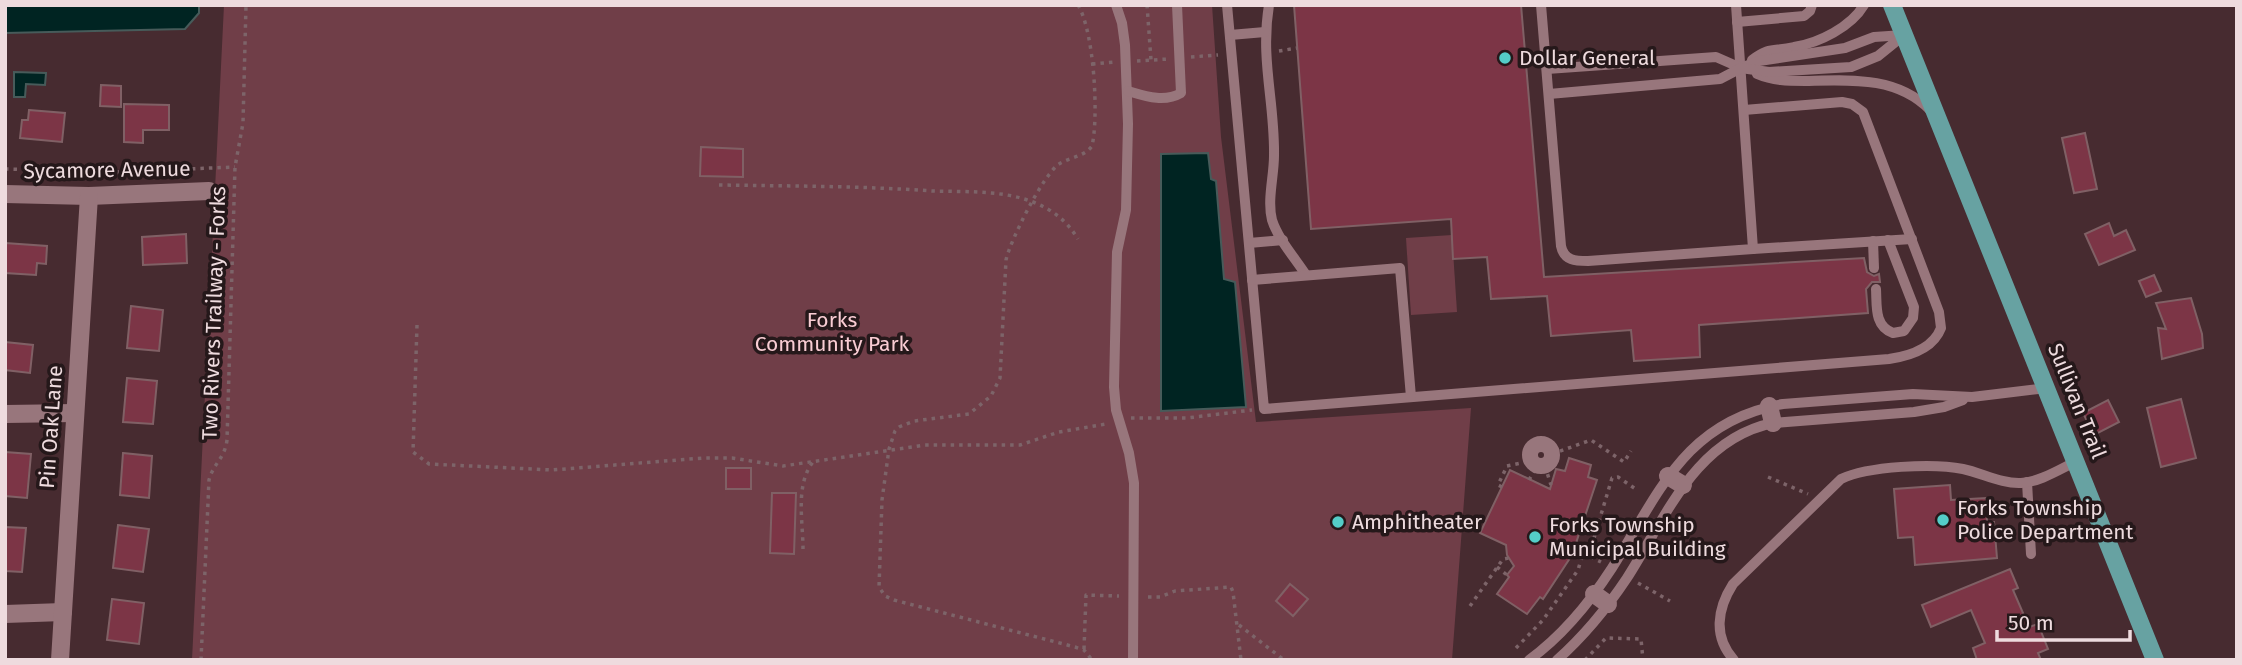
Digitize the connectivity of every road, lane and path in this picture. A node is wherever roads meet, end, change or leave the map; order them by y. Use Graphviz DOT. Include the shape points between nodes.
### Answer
graph roads {
  1 [pos="246,5"];
  2 [pos="1078,5"];
  3 [pos="1116,5"];
  4 [pos="1147,5"];
  5 [pos="1177,5"];
  6 [pos="1227,5"];
  7 [pos="1269,5"];
  8 [pos="1541,5"];
  9 [pos="1736,5"];
  10 [pos="1812,5"];
  11 [pos="1864,5"];
  12 [pos="1892,5"];
  13 [pos="1737,22"];
  14 [pos="1265,32"];
  15 [pos="1230,35"];
  16 [pos="1904,35"];
  17 [pos="1297,48"];
  18 [pos="1273,51"];
  19 [pos="1220,55"];
  20 [pos="1189,57"];
  21 [pos="1170,59"];
  22 [pos="1151,60"];
  23 [pos="1135,61"];
  24 [pos="1115,62"];
  25 [pos="1092,64"];
  26 [pos="1741,68"];
  27 [pos="1547,69"];
  28 [pos="1128,91"];
  29 [pos="1549,94"];
  30 [pos="1744,110"];
  31 [pos="1939,121"];
  32 [pos="235,167"];
  33 [pos="5,169"];
  34 [pos="719,185"];
  35 [pos="209,191"];
  36 [pos="5,194"];
  37 [pos="89,197"];
  38 [pos="1032,202"];
  39 [pos="1078,239"];
  40 [pos="1912,239"];
  41 [pos="1283,240"];
  42 [pos="1888,240"];
  43 [pos="1873,241"];
  44 [pos="1249,243"];
  45 [pos="1752,249"];
  46 [pos="1874,268"];
  47 [pos="1306,275"];
  48 [pos="1252,280"];
  49 [pos="1876,289"];
  50 [pos="417,325"];
  51 [pos="2047,388"];
  52 [pos="1411,397"];
  53 [pos="1972,397"];
  54 [pos="1264,409"];
  55 [pos="75,413"];
  56 [pos="5,414"];
  57 [pos="1771,415"];
  58 [pos="1118,421"];
  59 [pos="889,449"];
  60 [pos="1631,451"];
  61 [pos="2077,461"];
  62 [pos="813,462"];
  63 [pos="1539,465"];
  64 [pos="1768,477"];
  65 [pos="1676,480"];
  66 [pos="2027,482"];
  67 [pos="1552,485"];
  68 [pos="1502,487"];
  69 [pos="1637,490"];
  70 [pos="1819,499"];
  71 [pos="803,549"];
  72 [pos="2032,554"];
  73 [pos="1509,558"];
  74 [pos="1497,567"];
  75 [pos="1507,575"];
  76 [pos="1133,597"];
  77 [pos="1601,599"];
  78 [pos="1470,606"];
  79 [pos="63,612"];
  80 [pos="5,614"];
  81 [pos="1237,624"];
  82 [pos="1516,648"];
  83 [pos="1084,650"];
  84 [pos="60,660"];
  85 [pos="201,660"];
  86 [pos="1092,660"];
  87 [pos="1133,660"];
  88 [pos="1241,660"];
  89 [pos="1284,660"];
  90 [pos="1529,660"];
  91 [pos="1557,660"];
  92 [pos="1585,660"];
  93 [pos="1643,660"];
  94 [pos="1734,660"];
  95 [pos="2155,660"];
  1 -- 32 [label="path, Two Rivers Trailway - Forks" via="243,123"];
  2 -- 25 [label="path" via="1087,25"];
  3 -- 28 [label="lane"];
  4 -- 22 [label="path"];
  5 -- 28 [label="lane" via="1181,93 1173,98 1153,98"];
  6 -- 15 [label="lane"];
  7 -- 14 [label="lane"];
  8 -- 27 [label="lane"];
  9 -- 13 [label="lane"];
  10 -- 13 [label="lane" via="1804,16"];
  11 -- 26 [label="lane" via="1855,18 1813,42 1765,50"];
  12 -- 16 [label="main road"];
  13 -- 26 [label="lane"];
  14 -- 15 [label="lane"];
  14 -- 41 [label="lane" via="1274,151 1270,212"];
  15 -- 44 [label="lane"];
  16 -- 26 [label="lane" via="1874,37 1845,48"];
  16 -- 26 [label="lane" via="1878,56 1839,70"];
  16 -- 31 [label="main road"];
  17 -- 18 [label="path"];
  19 -- 20 [label="path"];
  21 -- 22 [label="path"];
  22 -- 23 [label="path"];
  24 -- 25 [label="path"];
  25 -- 38 [label="path" via="1092,146 1057,166"];
  26 -- 27 [label="lane" via="1716,57"];
  26 -- 29 [label="lane" via="1720,79"];
  26 -- 30 [label="lane"];
  26 -- 31 [label="lane" via="1771,80 1885,84 1910,93"];
  27 -- 29 [label="lane"];
  28 -- 58 [label="lane" via="1126,210 1117,252 1114,387"];
  29 -- 45 [label="lane" via="1564,256 1588,261"];
  30 -- 40 [label="lane" via="1842,102 1860,109"];
  30 -- 45 [label="lane"];
  31 -- 51 [label="main road, Sullivan Trail"];
  32 -- 33 [label="path" via="114,172"];
  32 -- 85 [label="path, Two Rivers Trailway - Forks" via="227,440 209,480"];
  34 -- 38 [label="path" via="886,187 996,193"];
  35 -- 37 [label="street, Sycamore Avenue"];
  36 -- 37 [label="street, Sycamore Avenue"];
  37 -- 55 [label="street, Pin Oak Lane"];
  38 -- 39 [label="path" via="1053,212"];
  38 -- 59 [label="path" via="1007,255 1000,378 995,390 969,414 899,426"];
  40 -- 42 [label="lane"];
  40 -- 52 [label="lane" via="1941,323 1929,345 1904,357"];
  41 -- 44 [label="lane"];
  41 -- 47 [label="lane"];
  42 -- 43 [label="lane"];
  42 -- 49 [label="lane" via="1914,307 1904,331 1893,333 1882,326"];
  43 -- 45 [label="lane"];
  43 -- 46 [label="lane"];
  44 -- 48 [label="lane"];
  47 -- 48 [label="lane"];
  47 -- 52 [label="lane" via="1400,268"];
  48 -- 54 [label="lane"];
  50 -- 62 [label="path" via="413,452 429,464 552,470 703,458 783,466"];
  51 -- 53 [label="lane"];
  51 -- 61 [label="main road, Sullivan Trail"];
  52 -- 54 [label="lane"];
  53 -- 57 [label="lane" via="1913,394"];
  53 -- 57 [label="lane" via="1914,412"];
  54 -- 58 [label="path"];
  55 -- 56 [label="street"];
  55 -- 79 [label="street, Pin Oak Lane"];
  57 -- 65 [label="lane"];
  57 -- 65 [label="lane" via="1746,413 1718,428 1690,450"];
  58 -- 59 [label="path" via="1020,445"];
  58 -- 76 [label="lane" via="1134,483"];
  59 -- 62 [label="path"];
  59 -- 83 [label="path" via="881,500 879,583 883,594"];
  60 -- 63 [label="path" via="1624,462 1591,440"];
  61 -- 66 [label="lane"];
  61 -- 95 [label="main road, Sullivan Trail"];
  62 -- 71 [label="path" via="803,482"];
  63 -- 67 [label="path"];
  63 -- 68 [label="path" via="1507,466 1498,485"];
  64 -- 70 [label="path"];
  65 -- 77 [label="lane"];
  65 -- 77 [label="lane" via="1627,577"];
  66 -- 70 [label="lane" via="1946,466 1884,469 1850,475"];
  66 -- 72 [label="lane"];
  69 -- 82 [label="path" via="1612,478 1594,538 1578,570 1543,620"];
  70 -- 94 [label="lane" via="1726,595 1719,614 1720,635"];
  73 -- 74 [label="path"];
  74 -- 75 [label="path"];
  74 -- 78 [label="path"];
  76 -- 81 [label="path" via="1227,586 1233,589"];
  76 -- 83 [label="path" via="1086,595"];
  76 -- 87 [label="lane"];
  77 -- 90 [label="lane"];
  77 -- 91 [label="lane" via="1583,635"];
  79 -- 80 [label="street"];
  79 -- 84 [label="street, Pin Oak Lane"];
  81 -- 88 [label="path"];
  81 -- 89 [label="path"];
  83 -- 86 [label="path"];
  92 -- 93 [label="path" via="1606,638 1641,639"];
}
